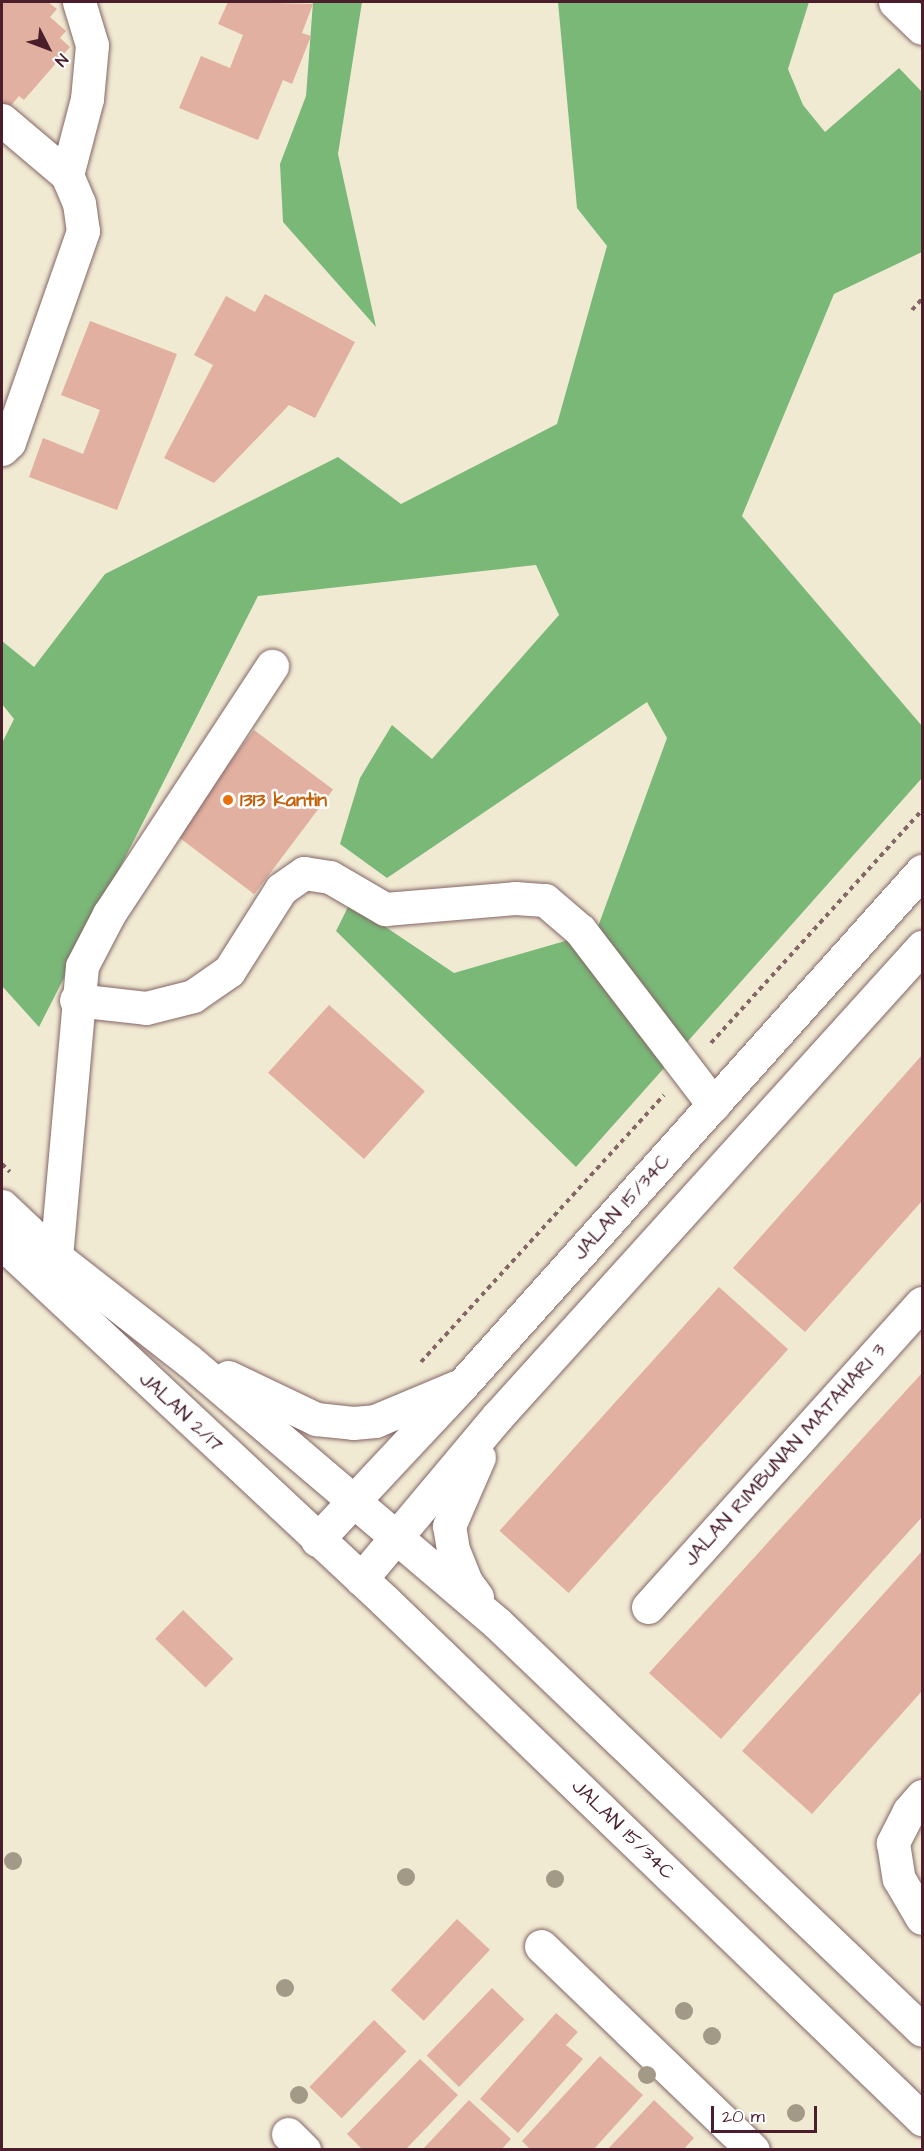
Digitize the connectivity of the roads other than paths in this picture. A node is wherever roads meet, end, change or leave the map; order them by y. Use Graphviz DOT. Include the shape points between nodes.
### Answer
graph roads {
  1 [pos="79,2"];
  2 [pos="895,2"];
  3 [pos="922,28"];
  4 [pos="2,120"];
  5 [pos="67,175"];
  6 [pos="2,449"];
  7 [pos="272,666"];
  8 [pos="922,871"];
  9 [pos="922,947"];
  10 [pos="76,1000"];
  11 [pos="714,1105"];
  12 [pos="10,1193"];
  13 [pos="2,1243"];
  14 [pos="56,1257"];
  15 [pos="922,1303"];
  16 [pos="188,1359"];
  17 [pos="462,1385"];
  18 [pos="497,1418"];
  19 [pos="356,1500"];
  20 [pos="396,1538"];
  21 [pos="317,1540"];
  22 [pos="362,1579"];
  23 [pos="648,1607"];
  24 [pos="497,1623"];
  25 [pos="922,1796"];
  26 [pos="918,1914"];
  27 [pos="541,1946"];
  28 [pos="922,2030"];
  29 [pos="922,2119"];
  30 [pos="753,2150"];
  1 -- 5 [label="street" via="92,45 87,99"];
  2 -- 3 [label="street"];
  4 -- 5 [label="street"];
  5 -- 6 [label="street" via="79,203 83,231 9,442"];
  7 -- 10 [label="street" via="109,914 82,966"];
  8 -- 11 [label="street, JALAN 15/34C"];
  9 -- 18 [label="street"];
  10 -- 11 [label="street" via="146,1008 193,996 229,971 281,889 304,873 330,877 385,909 515,898 545,900 580,930"];
  10 -- 14 [label="street"];
  11 -- 17 [label="street, JALAN 15/34C"];
  12 -- 14 [label="street"];
  13 -- 21 [label="street, JALAN 2/17"];
  14 -- 16 [label="street"];
  15 -- 23 [label="street, JALAN RIMBUNAN MATAHARI 3"];
  16 -- 17 [label="street" via="316,1419 353,1423 375,1421"];
  16 -- 19 [label="street"];
  17 -- 19 [label="street, JALAN 15/34C"];
  18 -- 20 [label="street"];
  18 -- 24 [label="street" via="449,1526 453,1550 466,1582"];
  19 -- 20 [label="street"];
  19 -- 21 [label="street, JALAN 15/34C"];
  20 -- 22 [label="street"];
  20 -- 24 [label="street"];
  21 -- 22 [label="street, JALAN 2/17"];
  22 -- 29 [label="street, JALAN 15/34C"];
  24 -- 28 [label="street"];
  25 -- 26 [label="street" via="909,1810 893,1843 898,1879"];
  27 -- 30 [label="street"];
}
